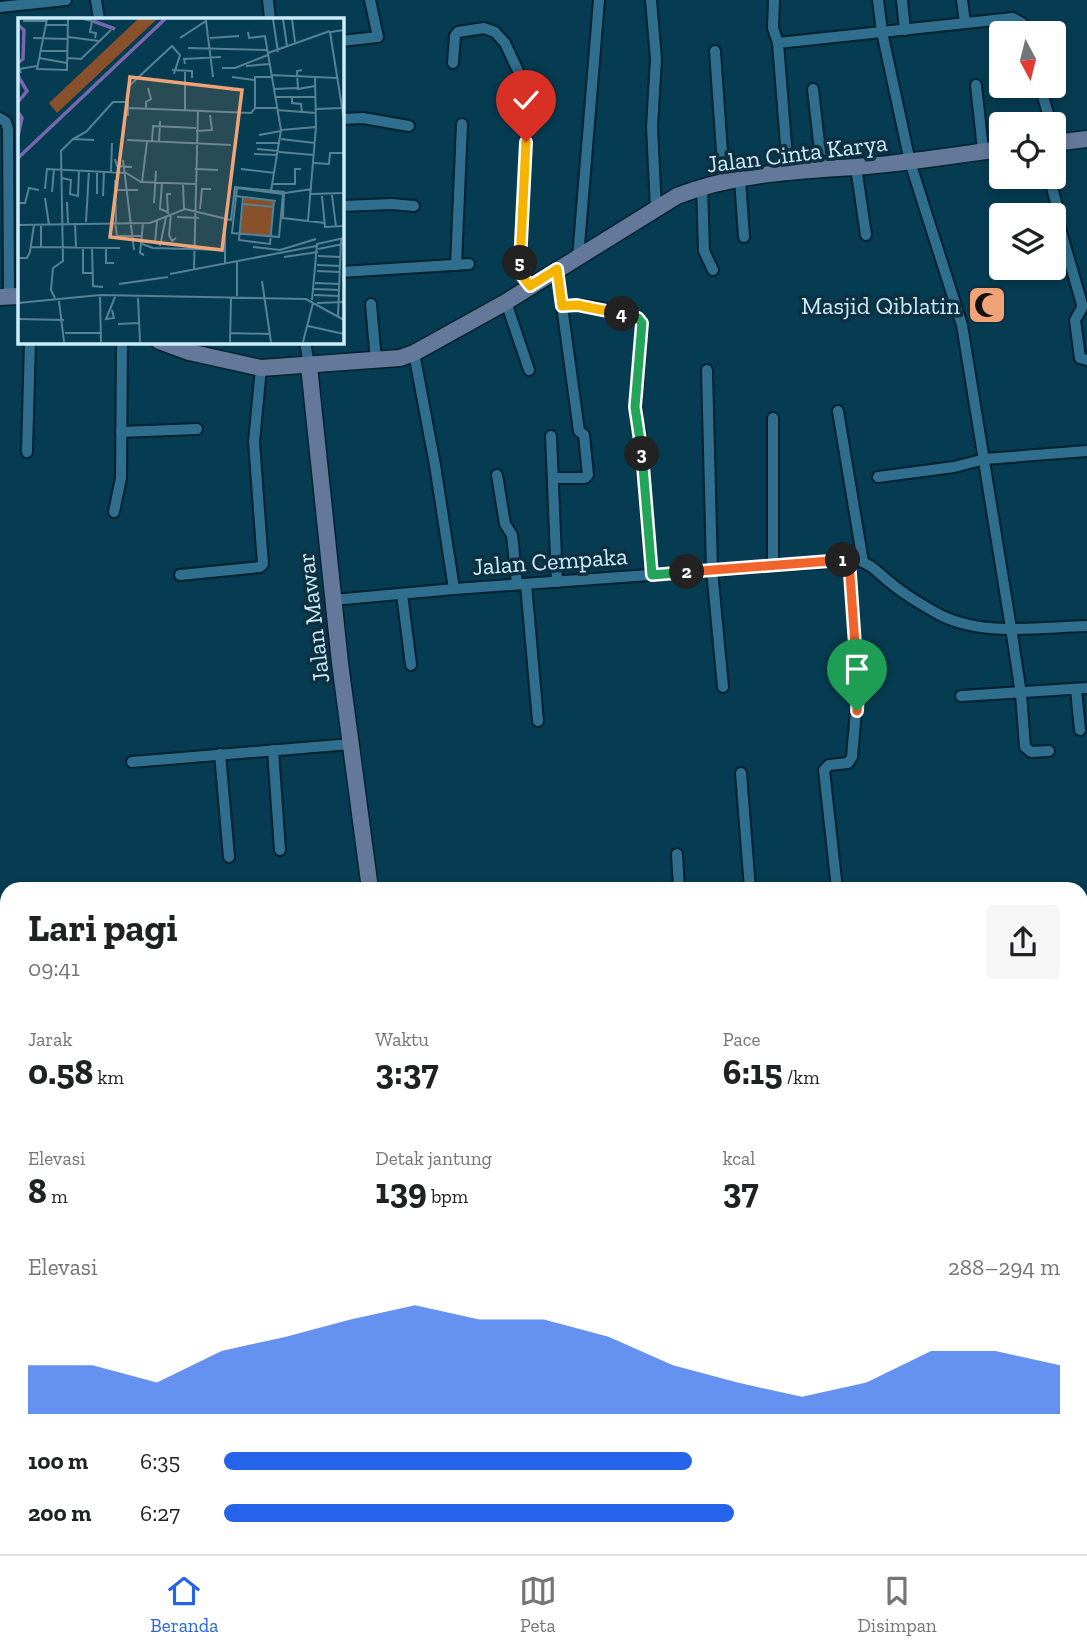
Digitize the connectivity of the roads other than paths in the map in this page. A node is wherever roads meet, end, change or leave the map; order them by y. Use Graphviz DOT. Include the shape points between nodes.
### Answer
graph roads {
  1 [pos="66,0"];
  2 [pos="96,0"];
  3 [pos="268,0"];
  4 [pos="370,0"];
  5 [pos="599,0"];
  6 [pos="651,0"];
  7 [pos="774,0"];
  8 [pos="878,0"];
  9 [pos="902,0"];
  10 [pos="962,0"];
  11 [pos="0,7"];
  12 [pos="99,18"];
  13 [pos="270,18"];
  14 [pos="1018,21"];
  15 [pos="965,23"];
  16 [pos="905,30"];
  17 [pos="882,32"];
  18 [pos="343,41"];
  19 [pos="778,43"];
  20 [pos="715,51"];
  21 [pos="453,63"];
  22 [pos="976,85"];
  23 [pos="813,89"];
  24 [pos="0,118"];
  25 [pos="343,119"];
  26 [pos="462,124"];
  27 [pos="409,126"];
  28 [pos="1087,139"];
  29 [pos="1066,140"];
  30 [pos="983,150"];
  31 [pos="989,150"];
  32 [pos="910,162"];
  33 [pos="856,167"];
  34 [pos="822,169"];
  35 [pos="788,172"];
  36 [pos="732,180"];
  37 [pos="702,186"];
  38 [pos="1052,189"];
  39 [pos="343,206"];
  40 [pos="414,206"];
  41 [pos="656,210"];
  42 [pos="866,235"];
  43 [pos="744,237"];
  44 [pos="578,258"];
  45 [pos="456,264"];
  46 [pos="469,264"];
  47 [pos="557,269"];
  48 [pos="713,270"];
  49 [pos="343,272"];
  50 [pos="530,286"];
  51 [pos="10,296"];
  52 [pos="506,302"];
  53 [pos="371,304"];
  54 [pos="562,306"];
  55 [pos="30,343"];
  56 [pos="122,343"];
  57 [pos="164,343"];
  58 [pos="305,343"];
  59 [pos="414,353"];
  60 [pos="1087,360"];
  61 [pos="376,361"];
  62 [pos="309,366"];
  63 [pos="261,368"];
  64 [pos="529,370"];
  65 [pos="707,370"];
  66 [pos="838,411"];
  67 [pos="772,418"];
  68 [pos="197,429"];
  69 [pos="121,432"];
  70 [pos="551,436"];
  71 [pos="27,452"];
  72 [pos="1087,452"];
  73 [pos="985,458"];
  74 [pos="497,475"];
  75 [pos="878,477"];
  76 [pos="553,478"];
  77 [pos="114,512"];
  78 [pos="849,560"];
  79 [pos="863,562"];
  80 [pos="773,566"];
  81 [pos="712,570"];
  82 [pos="180,575"];
  83 [pos="652,575"];
  84 [pos="556,582"];
  85 [pos="522,584"];
  86 [pos="454,589"];
  87 [pos="402,594"];
  88 [pos="333,600"];
  89 [pos="1087,626"];
  90 [pos="1012,628"];
  91 [pos="411,665"];
  92 [pos="723,687"];
  93 [pos="1081,689"];
  94 [pos="1021,694"];
  95 [pos="961,696"];
  96 [pos="538,721"];
  97 [pos="1080,730"];
  98 [pos="351,744"];
  99 [pos="273,750"];
  100 [pos="1049,751"];
  101 [pos="220,754"];
  102 [pos="132,762"];
  103 [pos="741,774"];
  104 [pos="280,850"];
  105 [pos="677,854"];
  106 [pos="229,857"];
  107 [pos="369,882"];
  108 [pos="679,882"];
  109 [pos="749,882"];
  110 [pos="836,882"];
  1 -- 11 [label="street"];
  2 -- 12 [label="street"];
  3 -- 13 [label="street"];
  4 -- 18 [label="street" via="378,37"];
  5 -- 44 [label="street"];
  6 -- 41 [label="street" via="656,59 652,127"];
  7 -- 19 [label="street" via="773,28"];
  8 -- 17 [label="street"];
  9 -- 16 [label="street"];
  10 -- 15 [label="street"];
  14 -- 15 [label="street"];
  15 -- 16 [label="street"];
  16 -- 17 [label="street"];
  17 -- 19 [label="street"];
  17 -- 32 [label="street"];
  19 -- 35 [label="street"];
  20 -- 36 [label="street"];
  21 -- 50 [label="street" via="458,32 489,29 505,43 525,86 520,270"];
  22 -- 30 [label="street"];
  23 -- 34 [label="street"];
  24 -- 51 [label="street" via="8,129"];
  25 -- 27 [label="street"];
  26 -- 45 [label="street"];
  28 -- 29 [label="street"];
  30 -- 31 [label="street, Jalan Cinta Karya"];
  30 -- 32 [label="street, Jalan Cinta Karya"];
  32 -- 33 [label="street, Jalan Cinta Karya"];
  32 -- 73 [label="street" via="962,325"];
  33 -- 34 [label="street, Jalan Cinta Karya"];
  33 -- 42 [label="street"];
  34 -- 35 [label="street, Jalan Cinta Karya"];
  35 -- 36 [label="street, Jalan Cinta Karya"];
  36 -- 37 [label="street, Jalan Cinta Karya"];
  36 -- 43 [label="street"];
  37 -- 41 [label="street, Jalan Cinta Karya"];
  37 -- 48 [label="street" via="705,251"];
  38 -- 60 [label="street" via="1082,304 1075,320 1080,358"];
  39 -- 40 [label="street"];
  41 -- 44 [label="street, Jalan Cinta Karya"];
  44 -- 47 [label="street, Jalan Cinta Karya"];
  45 -- 46 [label="street"];
  45 -- 49 [label="street"];
  47 -- 50 [label="street, Jalan Cinta Karya"];
  47 -- 54 [label="street"];
  50 -- 52 [label="street, Jalan Cinta Karya"];
  52 -- 59 [label="street, Jalan Cinta Karya"];
  52 -- 64 [label="street"];
  53 -- 61 [label="street"];
  54 -- 76 [label="street" via="588,475"];
  54 -- 83 [label="street" via="608,310 642,323 635,407"];
  55 -- 71 [label="street"];
  56 -- 69 [label="street"];
  57 -- 63 [label="street, Jalan Cinta Karya"];
  58 -- 62 [label="street, Jalan Mawar"];
  59 -- 61 [label="street, Jalan Cinta Karya"];
  59 -- 86 [label="street"];
  61 -- 62 [label="street, Jalan Cinta Karya"];
  62 -- 63 [label="street, Jalan Cinta Karya"];
  62 -- 88 [label="street, Jalan Mawar"];
  63 -- 82 [label="street" via="254,442 264,564"];
  65 -- 81 [label="street"];
  66 -- 79 [label="street"];
  67 -- 80 [label="street"];
  68 -- 69 [label="street"];
  69 -- 77 [label="street" via="121,478"];
  70 -- 76 [label="street"];
  72 -- 73 [label="street"];
  73 -- 75 [label="street"];
  73 -- 90 [label="street"];
  74 -- 85 [label="street"];
  76 -- 84 [label="street"];
  78 -- 79 [label="street, Jalan Cempaka"];
  78 -- 80 [label="street, Jalan Cempaka"];
  78 -- 110 [label="street" via="858,687 852,758 848,764 829,765 824,770"];
  79 -- 90 [label="street, Jalan Cempaka" via="936,613 978,626"];
  80 -- 81 [label="street, Jalan Cempaka"];
  81 -- 83 [label="street, Jalan Cempaka"];
  81 -- 92 [label="street"];
  83 -- 84 [label="street, Jalan Cempaka"];
  84 -- 85 [label="street, Jalan Cempaka"];
  85 -- 86 [label="street, Jalan Cempaka"];
  85 -- 96 [label="street"];
  86 -- 87 [label="street, Jalan Cempaka"];
  87 -- 88 [label="street, Jalan Cempaka"];
  87 -- 91 [label="street"];
  88 -- 98 [label="street, Jalan Mawar"];
  89 -- 90 [label="street, Jalan Cempaka"];
  90 -- 94 [label="street"];
  93 -- 94 [label="street"];
  93 -- 97 [label="street"];
  94 -- 95 [label="street"];
  94 -- 100 [label="street" via="1024,747 1031,752"];
  98 -- 99 [label="street"];
  98 -- 107 [label="street, Jalan Mawar"];
  99 -- 101 [label="street"];
  99 -- 104 [label="street"];
  101 -- 102 [label="street"];
  101 -- 106 [label="street"];
  103 -- 109 [label="street"];
  105 -- 108 [label="street"];
}
